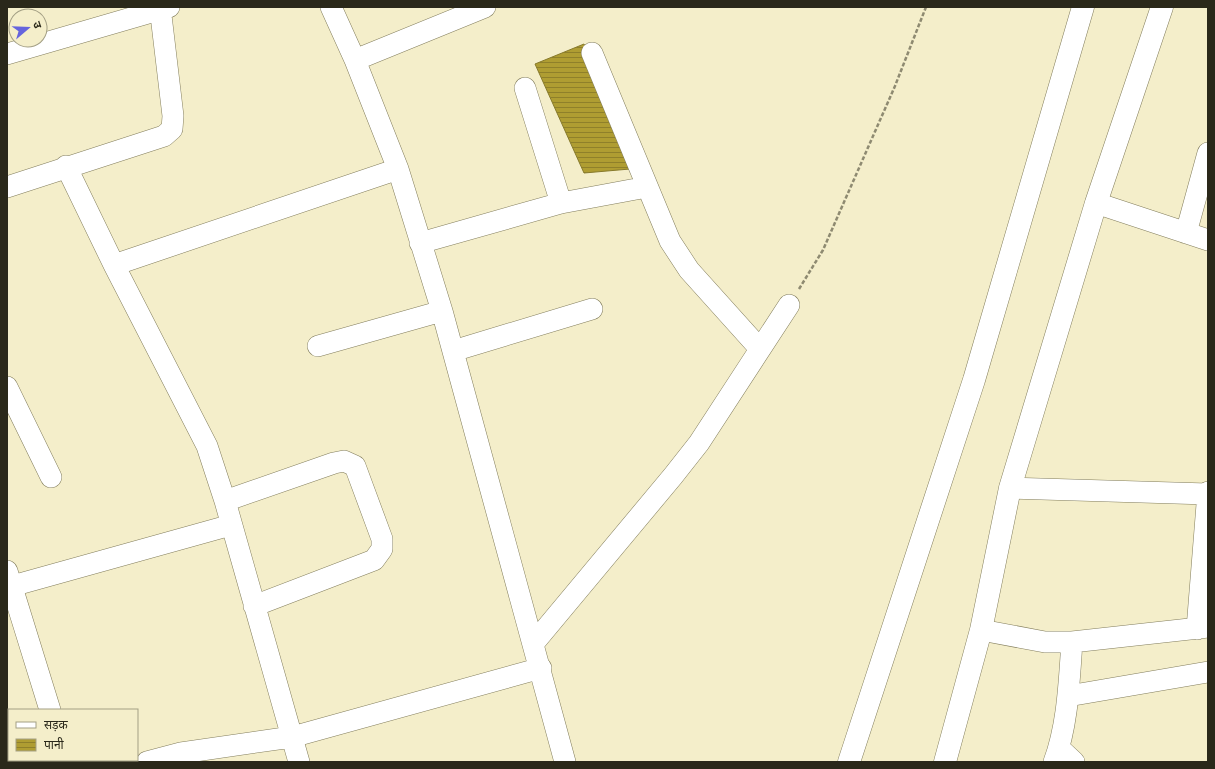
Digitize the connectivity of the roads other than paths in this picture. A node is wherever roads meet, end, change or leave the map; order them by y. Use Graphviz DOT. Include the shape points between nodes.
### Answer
graph roads {
  1 [pos="331,7"];
  2 [pos="485,7"];
  3 [pos="1083,7"];
  4 [pos="1162,7"];
  5 [pos="163,8"];
  6 [pos="592,53"];
  7 [pos="7,54"];
  8 [pos="355,60"];
  9 [pos="525,88"];
  10 [pos="1208,153"];
  11 [pos="66,166"];
  12 [pos="398,169"];
  13 [pos="7,186"];
  14 [pos="647,187"];
  15 [pos="561,203"];
  16 [pos="1096,203"];
  17 [pos="1186,233"];
  18 [pos="1208,240"];
  19 [pos="420,243"];
  20 [pos="114,265"];
  21 [pos="789,305"];
  22 [pos="592,309"];
  23 [pos="442,311"];
  24 [pos="318,346"];
  25 [pos="760,348"];
  26 [pos="453,351"];
  27 [pos="7,388"];
  28 [pos="51,477"];
  29 [pos="1010,488"];
  30 [pos="1208,493"];
  31 [pos="225,501"];
  32 [pos="231,525"];
  33 [pos="9,578"];
  34 [pos="254,606"];
  35 [pos="1202,628"];
  36 [pos="981,630"];
  37 [pos="1072,642"];
  38 [pos="533,644"];
  39 [pos="541,668"];
  40 [pos="1208,672"];
  41 [pos="1068,696"];
  42 [pos="50,709"];
  43 [pos="292,737"];
  44 [pos="1056,755"];
  45 [pos="182,757"];
  46 [pos="147,762"];
  47 [pos="299,762"];
  48 [pos="565,762"];
  49 [pos="849,762"];
  50 [pos="945,762"];
  51 [pos="1074,762"];
  1 -- 8 [label="street"];
  2 -- 8 [label="street"];
  3 -- 49 [label="street" via="974,380"];
  4 -- 16 [label="street"];
  5 -- 7 [label="street"];
  5 -- 11 [label="street" via="172,129 164,136"];
  6 -- 14 [label="street"];
  8 -- 12 [label="street"];
  9 -- 15 [label="street"];
  10 -- 17 [label="street"];
  11 -- 13 [label="street"];
  11 -- 20 [label="street"];
  12 -- 19 [label="street"];
  12 -- 20 [label="street"];
  14 -- 15 [label="street"];
  14 -- 25 [label="street" via="670,241 689,270"];
  15 -- 19 [label="street"];
  16 -- 17 [label="street"];
  16 -- 29 [label="street"];
  17 -- 18 [label="street"];
  19 -- 23 [label="street"];
  20 -- 31 [label="street" via="199,428"];
  21 -- 25 [label="street"];
  22 -- 26 [label="street"];
  23 -- 24 [label="street"];
  23 -- 26 [label="street"];
  25 -- 38 [label="street" via="673,476"];
  26 -- 38 [label="street"];
  27 -- 28 [label="street"];
  29 -- 30 [label="street"];
  29 -- 36 [label="street"];
  30 -- 35 [label="street"];
  31 -- 32 [label="street"];
  31 -- 34 [label="street" via="344,461 355,466 382,539 382,549 374,560"];
  32 -- 33 [label="street"];
  32 -- 34 [label="street"];
  33 -- 42 [label="street"];
  34 -- 43 [label="street"];
  35 -- 37 [label="street"];
  36 -- 37 [label="street" via="1045,642"];
  36 -- 50 [label="street"];
  37 -- 41 [label="street"];
  38 -- 39 [label="street"];
  39 -- 43 [label="street"];
  39 -- 48 [label="street"];
  40 -- 41 [label="street"];
  41 -- 44 [label="street"];
  43 -- 45 [label="street"];
  43 -- 47 [label="street"];
  44 -- 51 [label="street"];
  45 -- 46 [label="street"];
}
